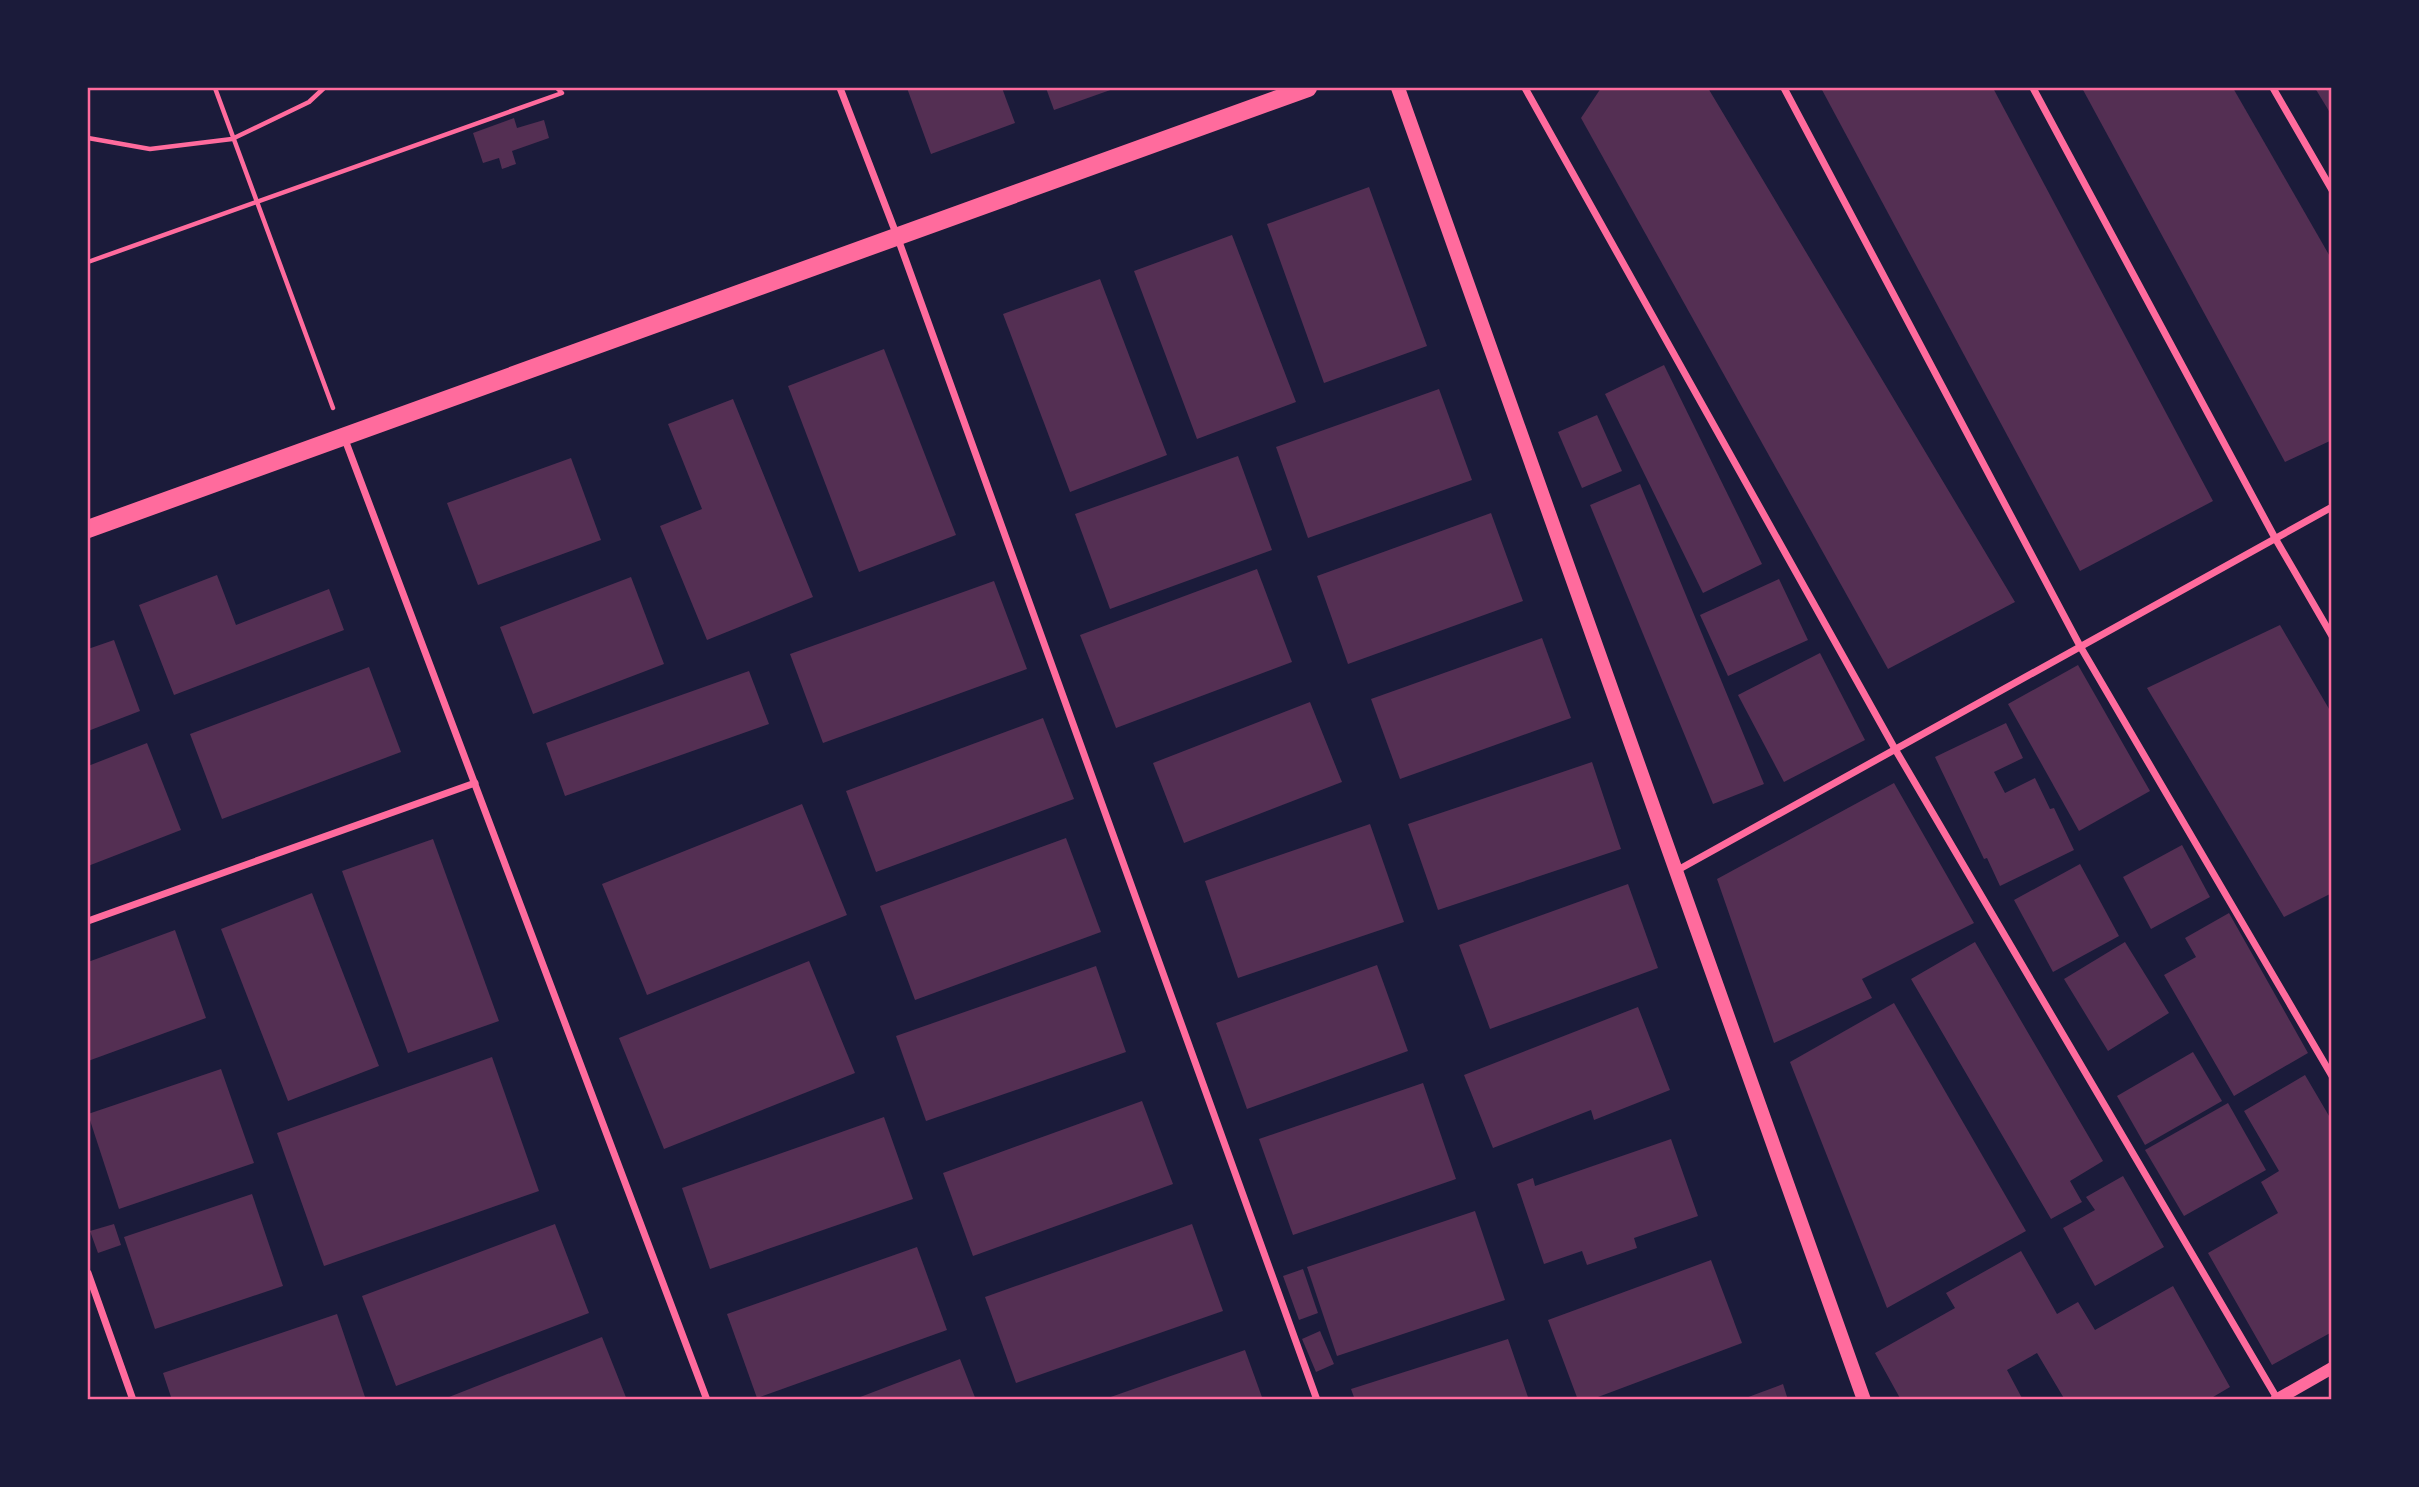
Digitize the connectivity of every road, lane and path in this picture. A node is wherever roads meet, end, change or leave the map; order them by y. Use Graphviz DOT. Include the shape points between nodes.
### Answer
graph roads {
  1 [pos="215,88"];
  2 [pos="324,88"];
  3 [pos="557,88"];
  4 [pos="839,88"];
  5 [pos="1308,88"];
  6 [pos="1398,88"];
  7 [pos="1525,88"];
  8 [pos="1784,88"];
  9 [pos="2033,88"];
  10 [pos="2273,88"];
  11 [pos="88,138"];
  12 [pos="232,139"];
  13 [pos="2332,190"];
  14 [pos="256,202"];
  15 [pos="897,236"];
  16 [pos="88,262"];
  17 [pos="344,436"];
  18 [pos="2332,507"];
  19 [pos="88,529"];
  20 [pos="2275,538"];
  21 [pos="2332,636"];
  22 [pos="2080,646"];
  23 [pos="1895,749"];
  24 [pos="475,783"];
  25 [pos="1676,870"];
  26 [pos="88,921"];
  27 [pos="2332,1076"];
  28 [pos="88,1273"];
  29 [pos="2332,1368"];
  30 [pos="134,1399"];
  31 [pos="707,1399"];
  32 [pos="1317,1399"];
  33 [pos="1864,1399"];
  34 [pos="2277,1399"];
  1 -- 12 [label="path"];
  2 -- 12 [label="path" via="309,102"];
  3 -- 14 [label="path" via="562,93"];
  4 -- 15 [label="street"];
  5 -- 15 [label="main road"];
  6 -- 25 [label="main road"];
  7 -- 23 [label="street"];
  8 -- 22 [label="street"];
  9 -- 20 [label="street"];
  10 -- 13 [label="street"];
  11 -- 12 [label="path" via="150,149"];
  12 -- 14 [label="path"];
  14 -- 16 [label="path"];
  14 -- 17 [label="path"];
  15 -- 17 [label="main road"];
  15 -- 32 [label="street"];
  17 -- 19 [label="main road"];
  17 -- 24 [label="street"];
  18 -- 20 [label="street"];
  20 -- 21 [label="street"];
  20 -- 22 [label="street"];
  22 -- 23 [label="street"];
  22 -- 27 [label="street"];
  23 -- 25 [label="street"];
  23 -- 34 [label="street"];
  24 -- 26 [label="street"];
  24 -- 31 [label="street"];
  25 -- 33 [label="main road"];
  28 -- 30 [label="street"];
  29 -- 34 [label="street"];
}
